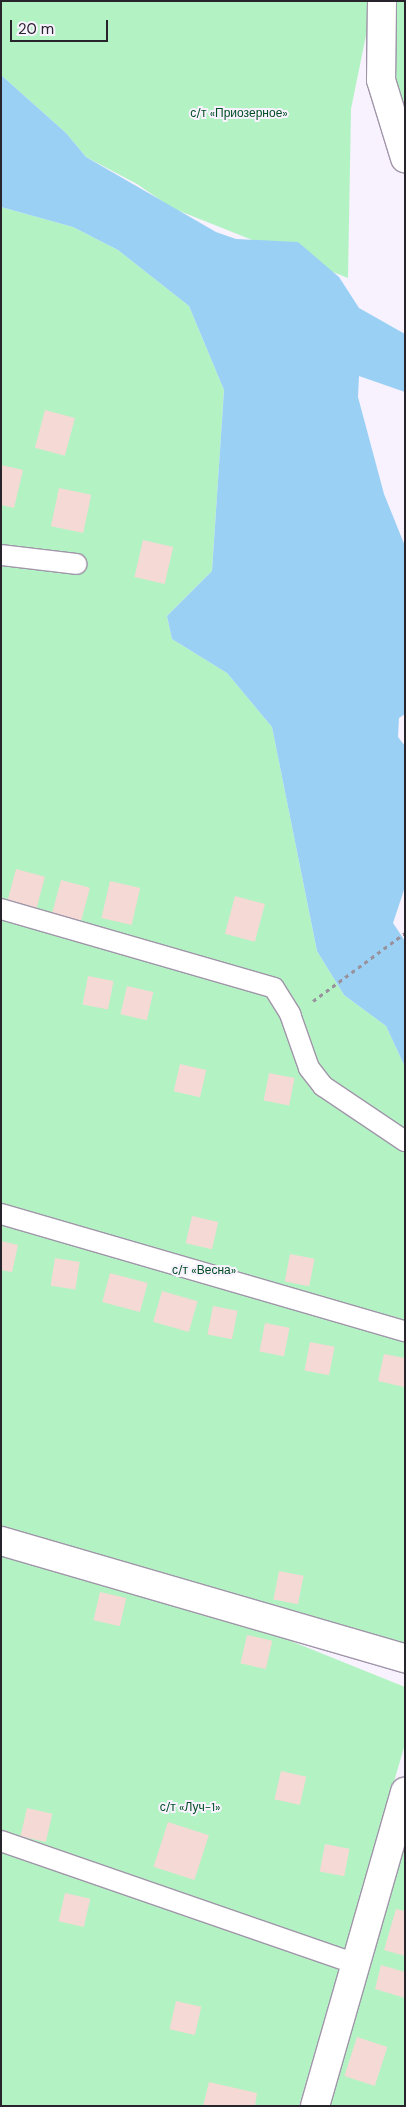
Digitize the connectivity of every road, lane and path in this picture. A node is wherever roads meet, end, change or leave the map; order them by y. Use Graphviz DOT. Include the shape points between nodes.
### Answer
graph roads {
  1 [pos="382,1"];
  2 [pos="405,158"];
  3 [pos="1,554"];
  4 [pos="76,564"];
  5 [pos="1,909"];
  6 [pos="405,933"];
  7 [pos="319,998"];
  8 [pos="405,1140"];
  9 [pos="1,1214"];
  10 [pos="405,1331"];
  11 [pos="1,1541"];
  12 [pos="405,1658"];
  13 [pos="405,1792"];
  14 [pos="1,1841"];
  15 [pos="357,1964"];
  16 [pos="315,2106"];
  1 -- 2 [label="street" via="381,80"];
  3 -- 4 [label="lane"];
  5 -- 8 [label="lane" via="274,988 290,1014 309,1068 323,1086"];
  6 -- 7 [label="path"];
  9 -- 10 [label="lane"];
  11 -- 12 [label="street"];
  13 -- 15 [label="street"];
  14 -- 15 [label="lane"];
  15 -- 16 [label="street"];
}
